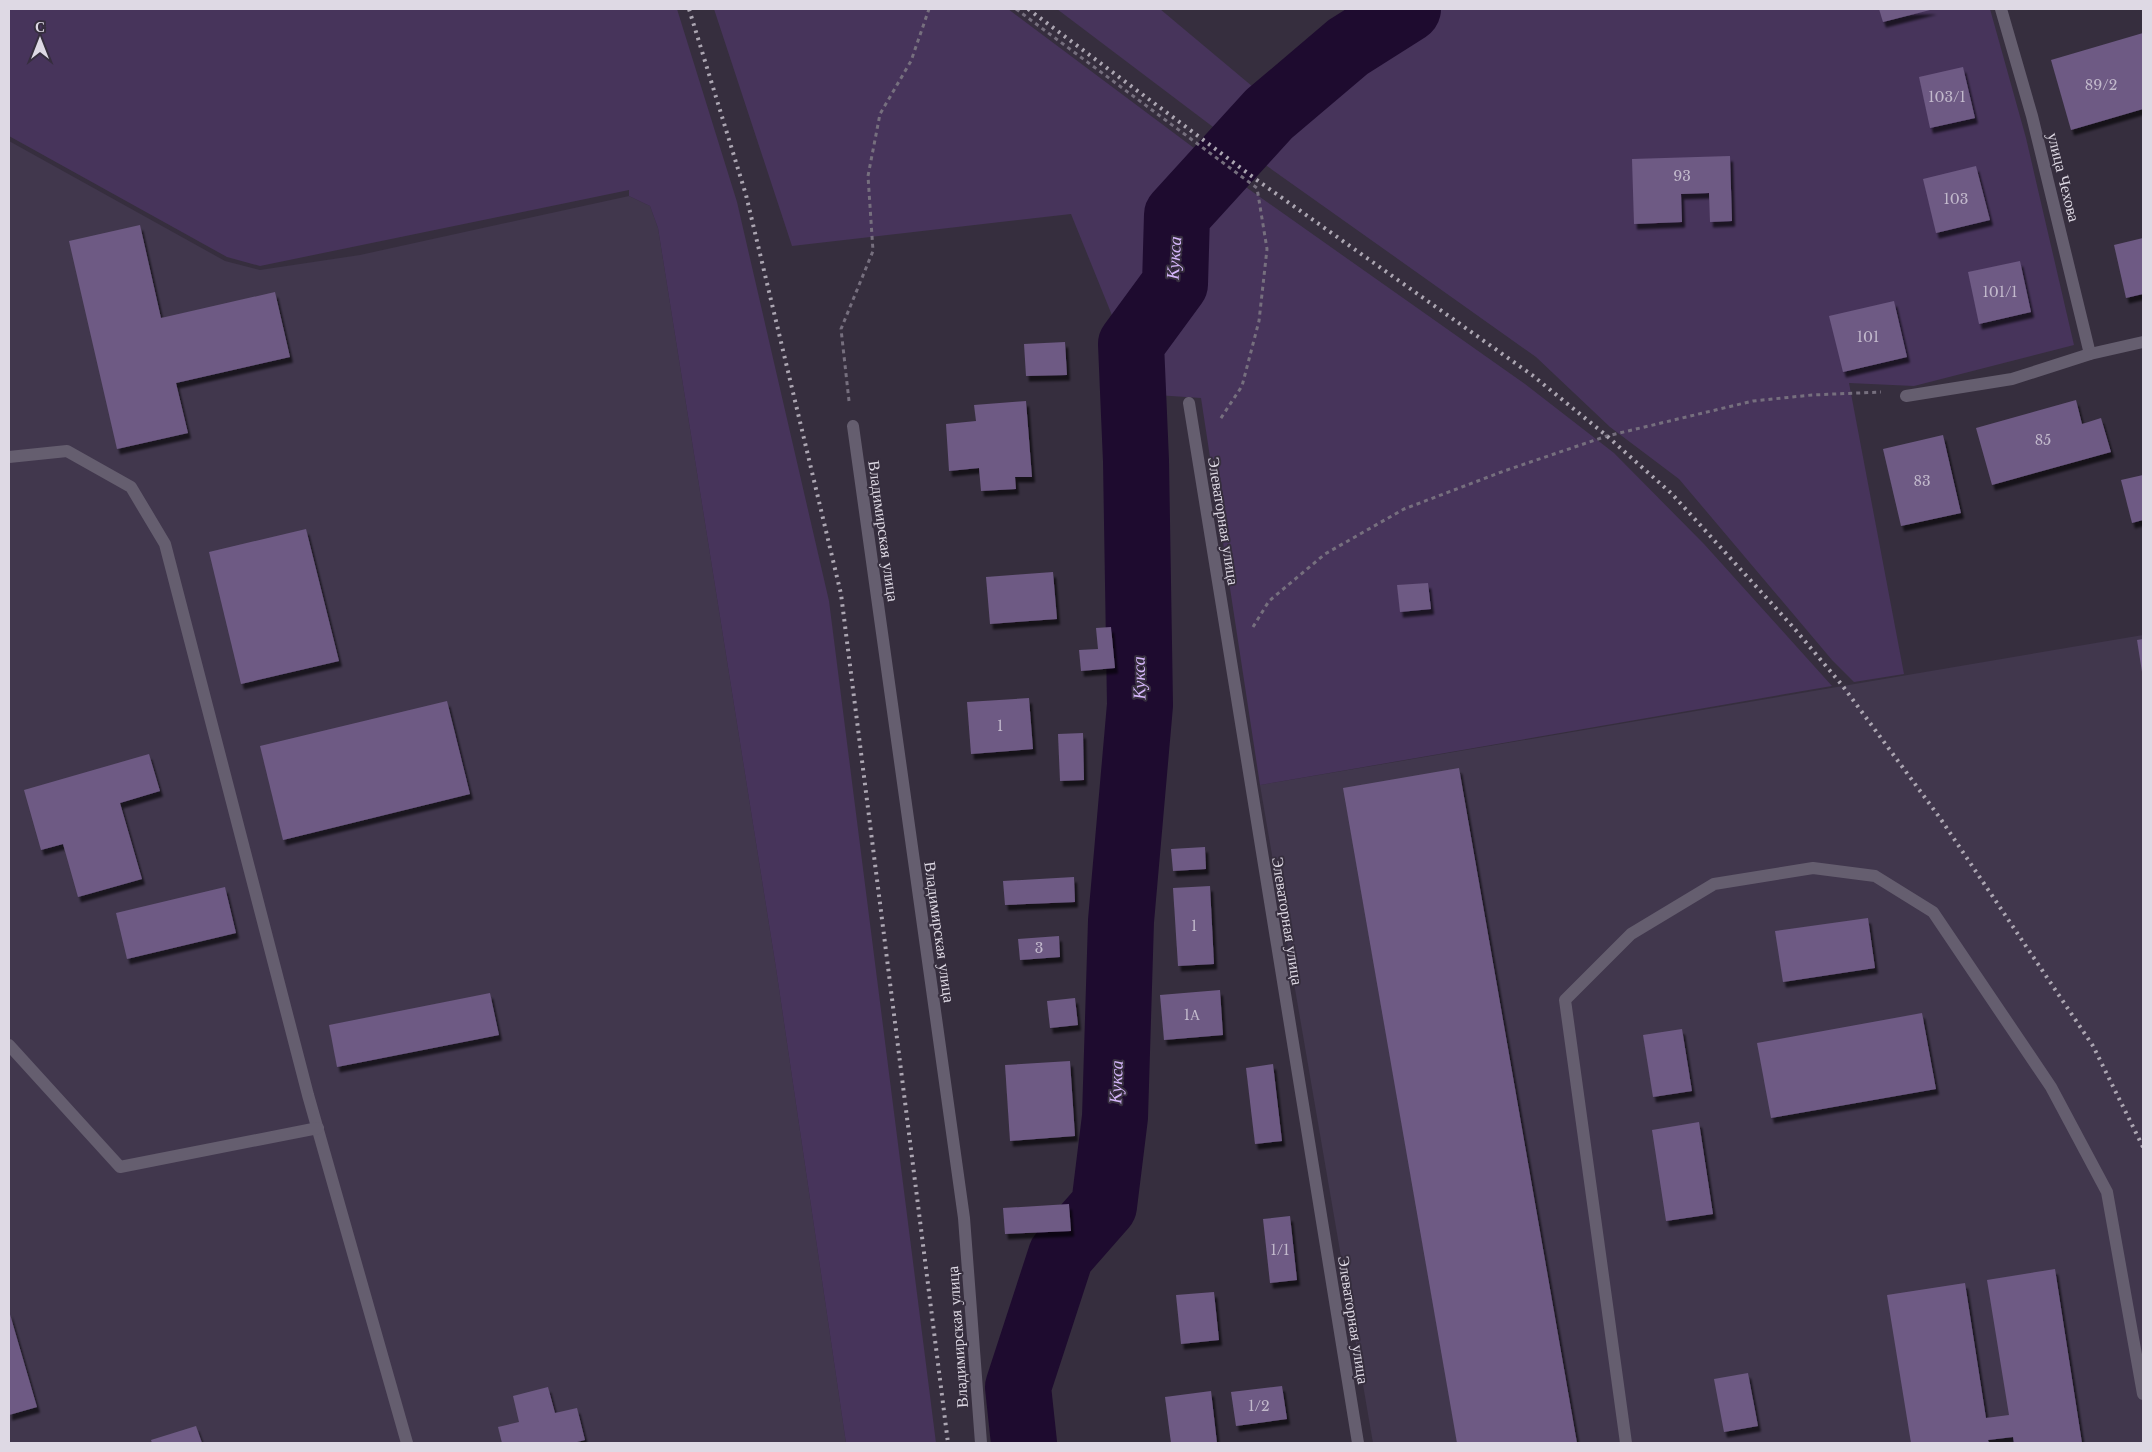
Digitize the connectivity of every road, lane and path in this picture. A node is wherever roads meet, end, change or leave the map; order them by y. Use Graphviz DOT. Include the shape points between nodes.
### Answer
graph roads {
  1 [pos="928,9"];
  2 [pos="1016,9"];
  3 [pos="2001,9"];
  4 [pos="2143,342"];
  5 [pos="2090,354"];
  6 [pos="1906,396"];
  7 [pos="1189,403"];
  8 [pos="853,426"];
  9 [pos="1197,455"];
  10 [pos="9,457"];
  11 [pos="1230,666"];
  12 [pos="9,1045"];
  13 [pos="318,1128"];
  14 [pos="2143,1394"];
  15 [pos="407,1443"];
  16 [pos="981,1443"];
  17 [pos="1358,1443"];
  18 [pos="1626,1443"];
  1 -- 8 [label="path" via="911,61 880,114 868,176 872,251 841,329"];
  2 -- 9 [label="path" via="1257,188 1266,249 1259,321 1242,386"];
  3 -- 5 [label="street, улица Чехова" via="2032,116"];
  4 -- 5 [label="street"];
  5 -- 6 [label="street" via="2012,379"];
  6 -- 11 [label="path" via="1875,391 1753,401 1607,436 1404,509 1325,554 1269,601"];
  7 -- 9 [label="street, Элеваторная улица"];
  8 -- 16 [label="street, Владимирская улица" via="964,1218"];
  9 -- 11 [label="street, Элеваторная улица"];
  10 -- 13 [label="street" via="67,451 123,482 131,487 164,544"];
  11 -- 17 [label="street, Элеваторная улица"];
  12 -- 13 [label="street" via="120,1167"];
  13 -- 15 [label="street"];
  14 -- 18 [label="street" via="2107,1192 2051,1087 1932,912 1875,876 1813,868 1714,884 1631,934 1565,1000"];
}
